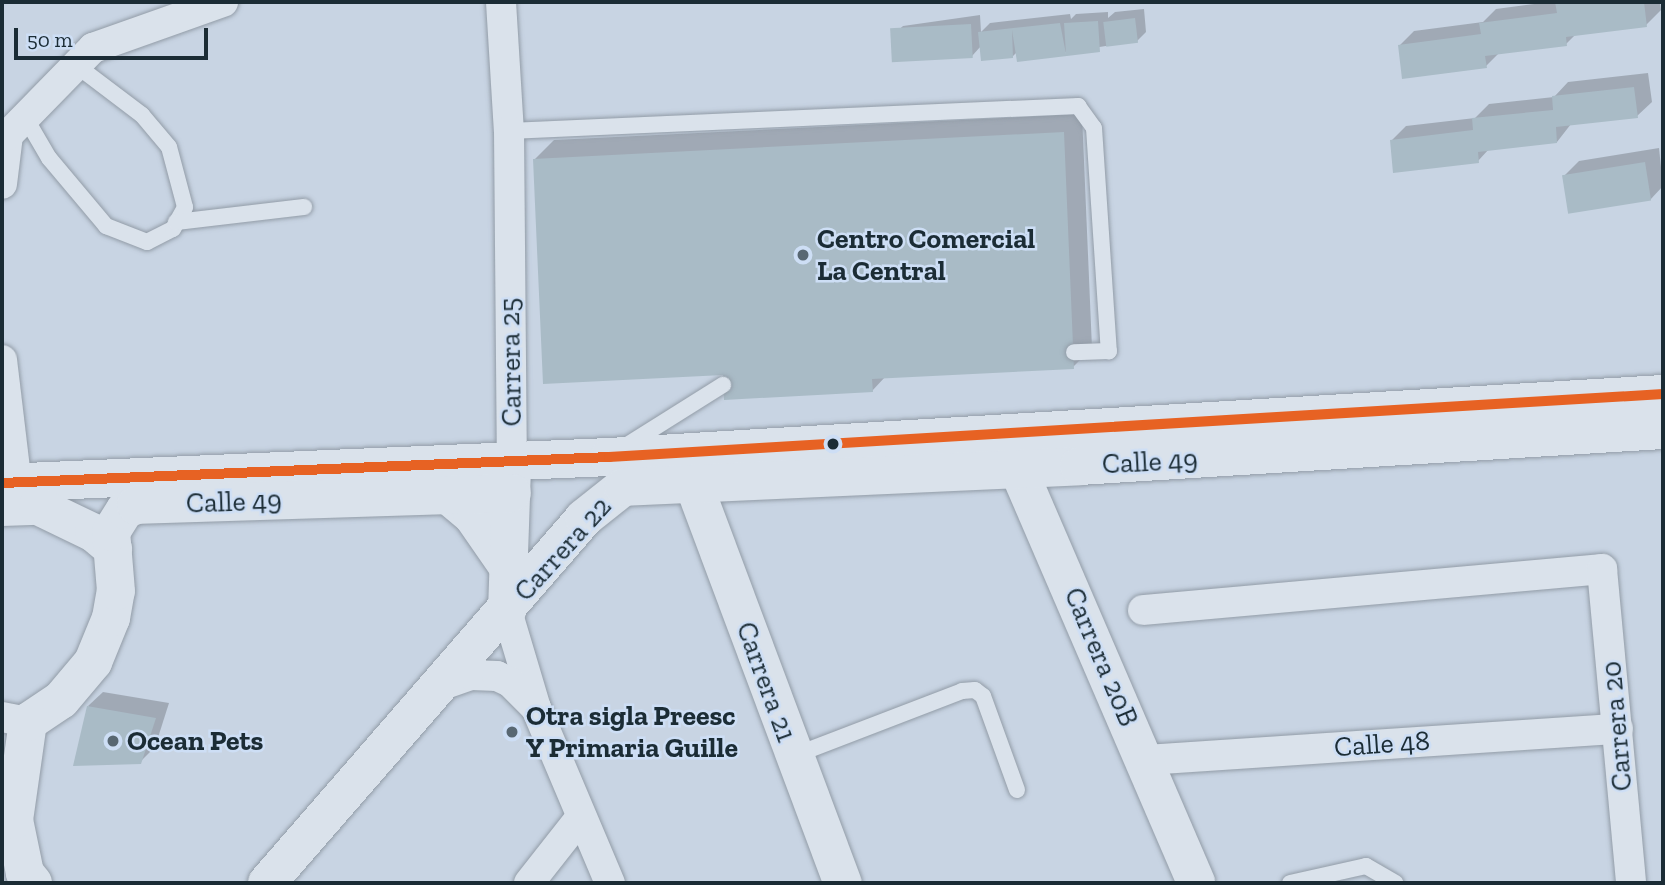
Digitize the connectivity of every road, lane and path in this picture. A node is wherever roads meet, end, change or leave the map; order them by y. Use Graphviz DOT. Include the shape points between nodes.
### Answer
graph roads {
  1 [pos="223,2"];
  2 [pos="501,2"];
  3 [pos="76,65"];
  4 [pos="25,117"];
  5 [pos="509,131"];
  6 [pos="2,184"];
  7 [pos="304,207"];
  8 [pos="176,222"];
  9 [pos="1074,352"];
  10 [pos="2,360"];
  11 [pos="723,385"];
  12 [pos="1663,394"];
  13 [pos="1549,400"];
  14 [pos="1663,430"];
  15 [pos="1001,433"];
  16 [pos="1552,438"];
  17 [pos="609,457"];
  18 [pos="1019,469"];
  19 [pos="512,476"];
  20 [pos="692,480"];
  21 [pos="636,484"];
  22 [pos="10,494"];
  23 [pos="439,496"];
  24 [pos="113,549"];
  25 [pos="508,568"];
  26 [pos="1143,610"];
  27 [pos="507,611"];
  28 [pos="442,685"];
  29 [pos="536,708"];
  30 [pos="15,719"];
  31 [pos="1618,729"];
  32 [pos="793,756"];
  33 [pos="1146,760"];
  34 [pos="1017,790"];
  35 [pos="581,817"];
  36 [pos="27,880"];
  37 [pos="267,883"];
  38 [pos="529,883"];
  39 [pos="610,883"];
  40 [pos="843,883"];
  41 [pos="1196,883"];
  42 [pos="1290,883"];
  43 [pos="1395,883"];
  44 [pos="1631,883"];
  1 -- 3 [label="street" via="93,48"];
  2 -- 5 [label="street, Carrera 25"];
  3 -- 4 [label="street"];
  3 -- 8 [label="lane" via="142,115 169,147 185,206"];
  4 -- 6 [label="street" via="8,135"];
  4 -- 8 [label="lane" via="49,158 106,226 147,242 173,229"];
  5 -- 9 [label="lane" via="1078,106 1094,128 1109,351"];
  5 -- 19 [label="street, Carrera 25"];
  7 -- 8 [label="lane"];
  10 -- 22 [label="street"];
  11 -- 17 [label="lane"];
  12 -- 13 [label="main road, Calle 49"];
  13 -- 15 [label="main road, Calle 49"];
  13 -- 16 [label="main road"];
  14 -- 16 [label="main road, Calle 49"];
  15 -- 17 [label="main road, Calle 49"];
  15 -- 18 [label="main road, Carrera 20B"];
  16 -- 18 [label="main road, Calle 49"];
  17 -- 19 [label="main road, Calle 49"];
  18 -- 20 [label="main road, Calle 49"];
  18 -- 33 [label="main road, Carrera 20B"];
  19 -- 22 [label="main road, Calle 49"];
  19 -- 23 [label="main road, Calle 49"];
  19 -- 25 [label="main road, Carrera 25"];
  20 -- 21 [label="main road, Calle 49"];
  20 -- 32 [label="main road, Carrera 21"];
  21 -- 27 [label="main road, Carrera 22" via="610,493 598,503"];
  22 -- 24 [label="main road" via="60,516"];
  23 -- 24 [label="main road, Calle 49" via="136,505 125,510 111,532"];
  23 -- 25 [label="main road" via="472,515"];
  24 -- 30 [label="main road, Calle 49" via="116,591 111,618 93,662 61,700"];
  25 -- 27 [label="main road, Carrera 25"];
  26 -- 31 [label="street, Carrera 20" via="1602,569"];
  27 -- 28 [label="main road"];
  27 -- 29 [label="street, Carrera 22"];
  28 -- 29 [label="street, Carrera 22" via="471,675 497,676 510,682"];
  28 -- 37 [label="main road"];
  29 -- 35 [label="street, Carrera 22"];
  30 -- 36 [label="main road" via="14,820"];
  31 -- 33 [label="street, Calle 48"];
  31 -- 44 [label="street, Carrera 20"];
  32 -- 34 [label="lane" via="975,690 983,696"];
  32 -- 40 [label="main road, Carrera 21"];
  33 -- 41 [label="main road, Carrera 20B"];
  35 -- 38 [label="street"];
  35 -- 39 [label="street, Carrera 22"];
  42 -- 43 [label="lane" via="1366,866"];
}
